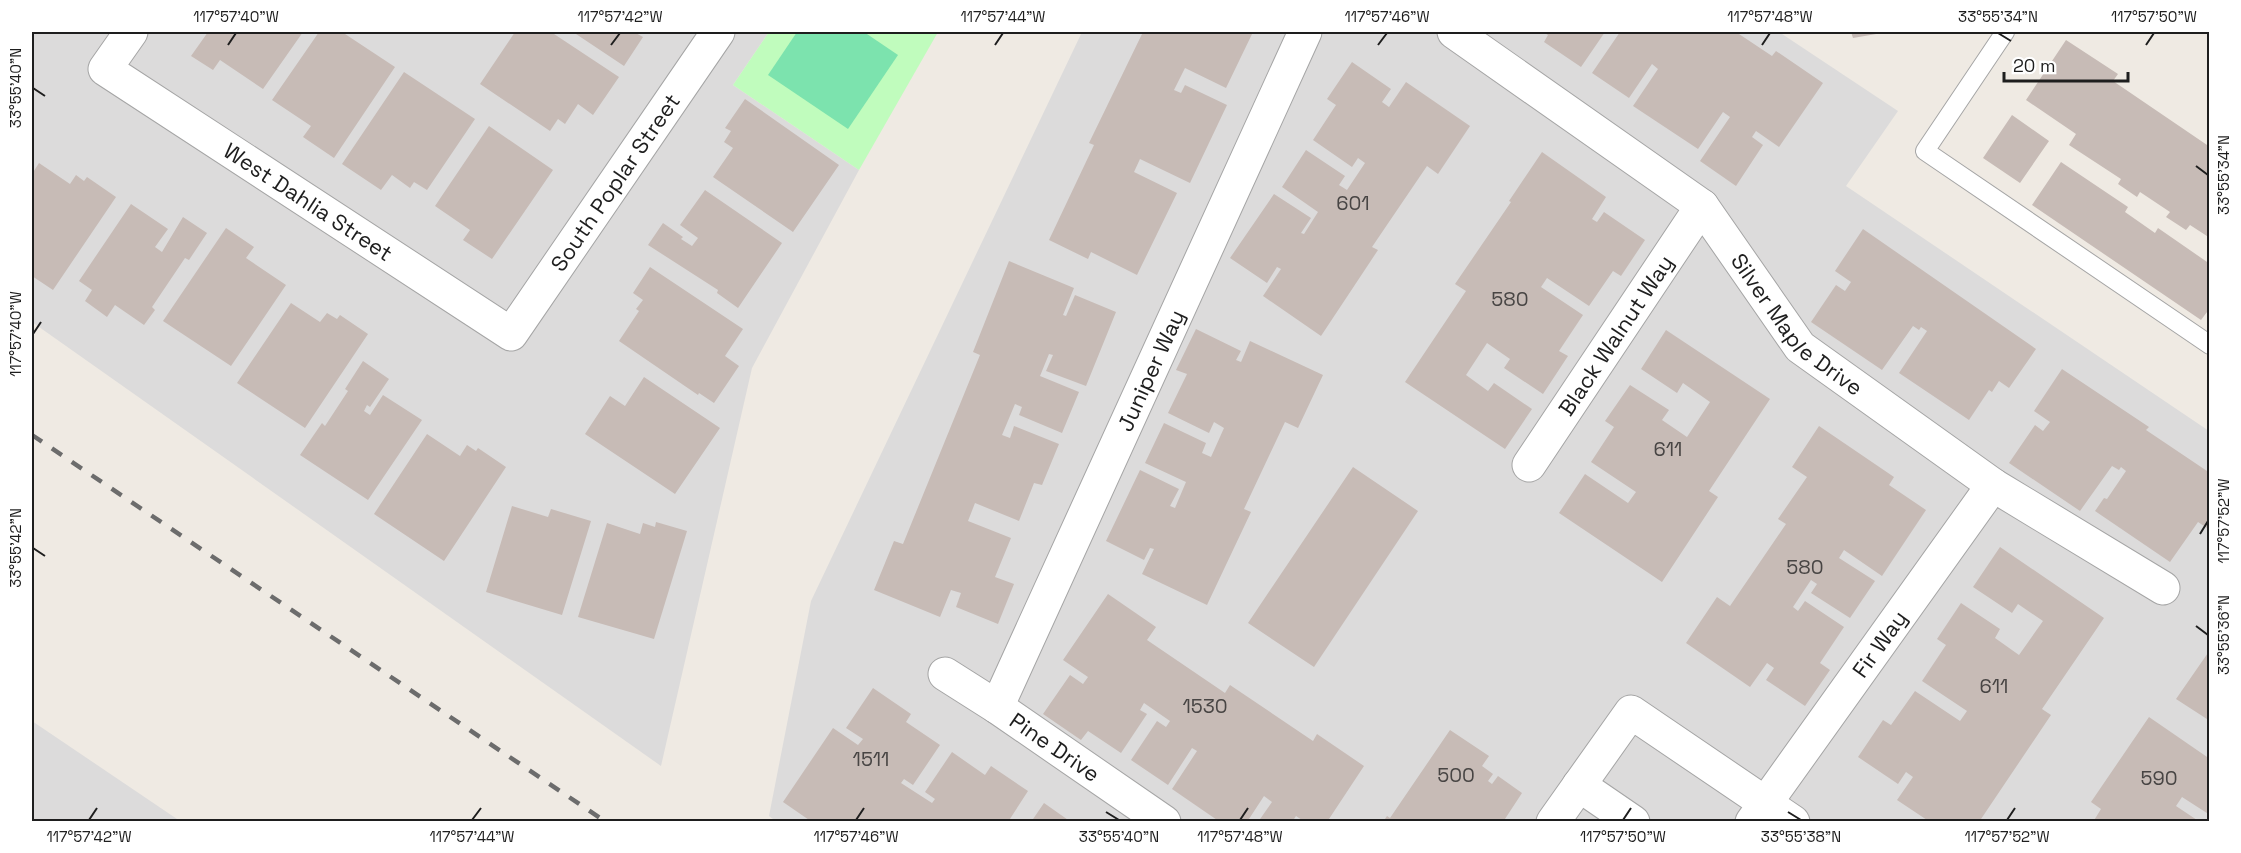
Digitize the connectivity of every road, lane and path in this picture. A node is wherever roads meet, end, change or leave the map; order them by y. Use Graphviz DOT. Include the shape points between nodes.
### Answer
graph roads {
  1 [pos="130,32"];
  2 [pos="718,32"];
  3 [pos="1305,32"];
  4 [pos="1454,32"];
  5 [pos="2006,32"];
  6 [pos="1702,206"];
  7 [pos="511,334"];
  8 [pos="2210,345"];
  9 [pos="1529,465"];
  10 [pos="1993,485"];
  11 [pos="2163,588"];
  12 [pos="945,674"];
  13 [pos="997,707"];
  14 [pos="1579,785"];
  15 [pos="1759,812"];
  16 [pos="1164,822"];
  17 [pos="1553,822"];
  18 [pos="1633,822"];
  19 [pos="1793,822"];
  1 -- 7 [label="street, West Dahlia Street" via="105,69"];
  2 -- 7 [label="street, South Poplar Street"];
  3 -- 13 [label="street, Juniper Way"];
  4 -- 6 [label="street, Silver Maple Drive"];
  5 -- 8 [label="lane" via="1925,151"];
  6 -- 9 [label="street, Black Walnut Way"];
  6 -- 10 [label="street, Silver Maple Drive" via="1800,347"];
  10 -- 11 [label="street, Silver Maple Drive"];
  10 -- 15 [label="street, Fir Way"];
  12 -- 13 [label="street, Pine Drive"];
  13 -- 16 [label="street, Pine Drive"];
  14 -- 15 [label="street" via="1631,712"];
  14 -- 17 [label="street"];
  14 -- 18 [label="street"];
  15 -- 19 [label="street"];
}
